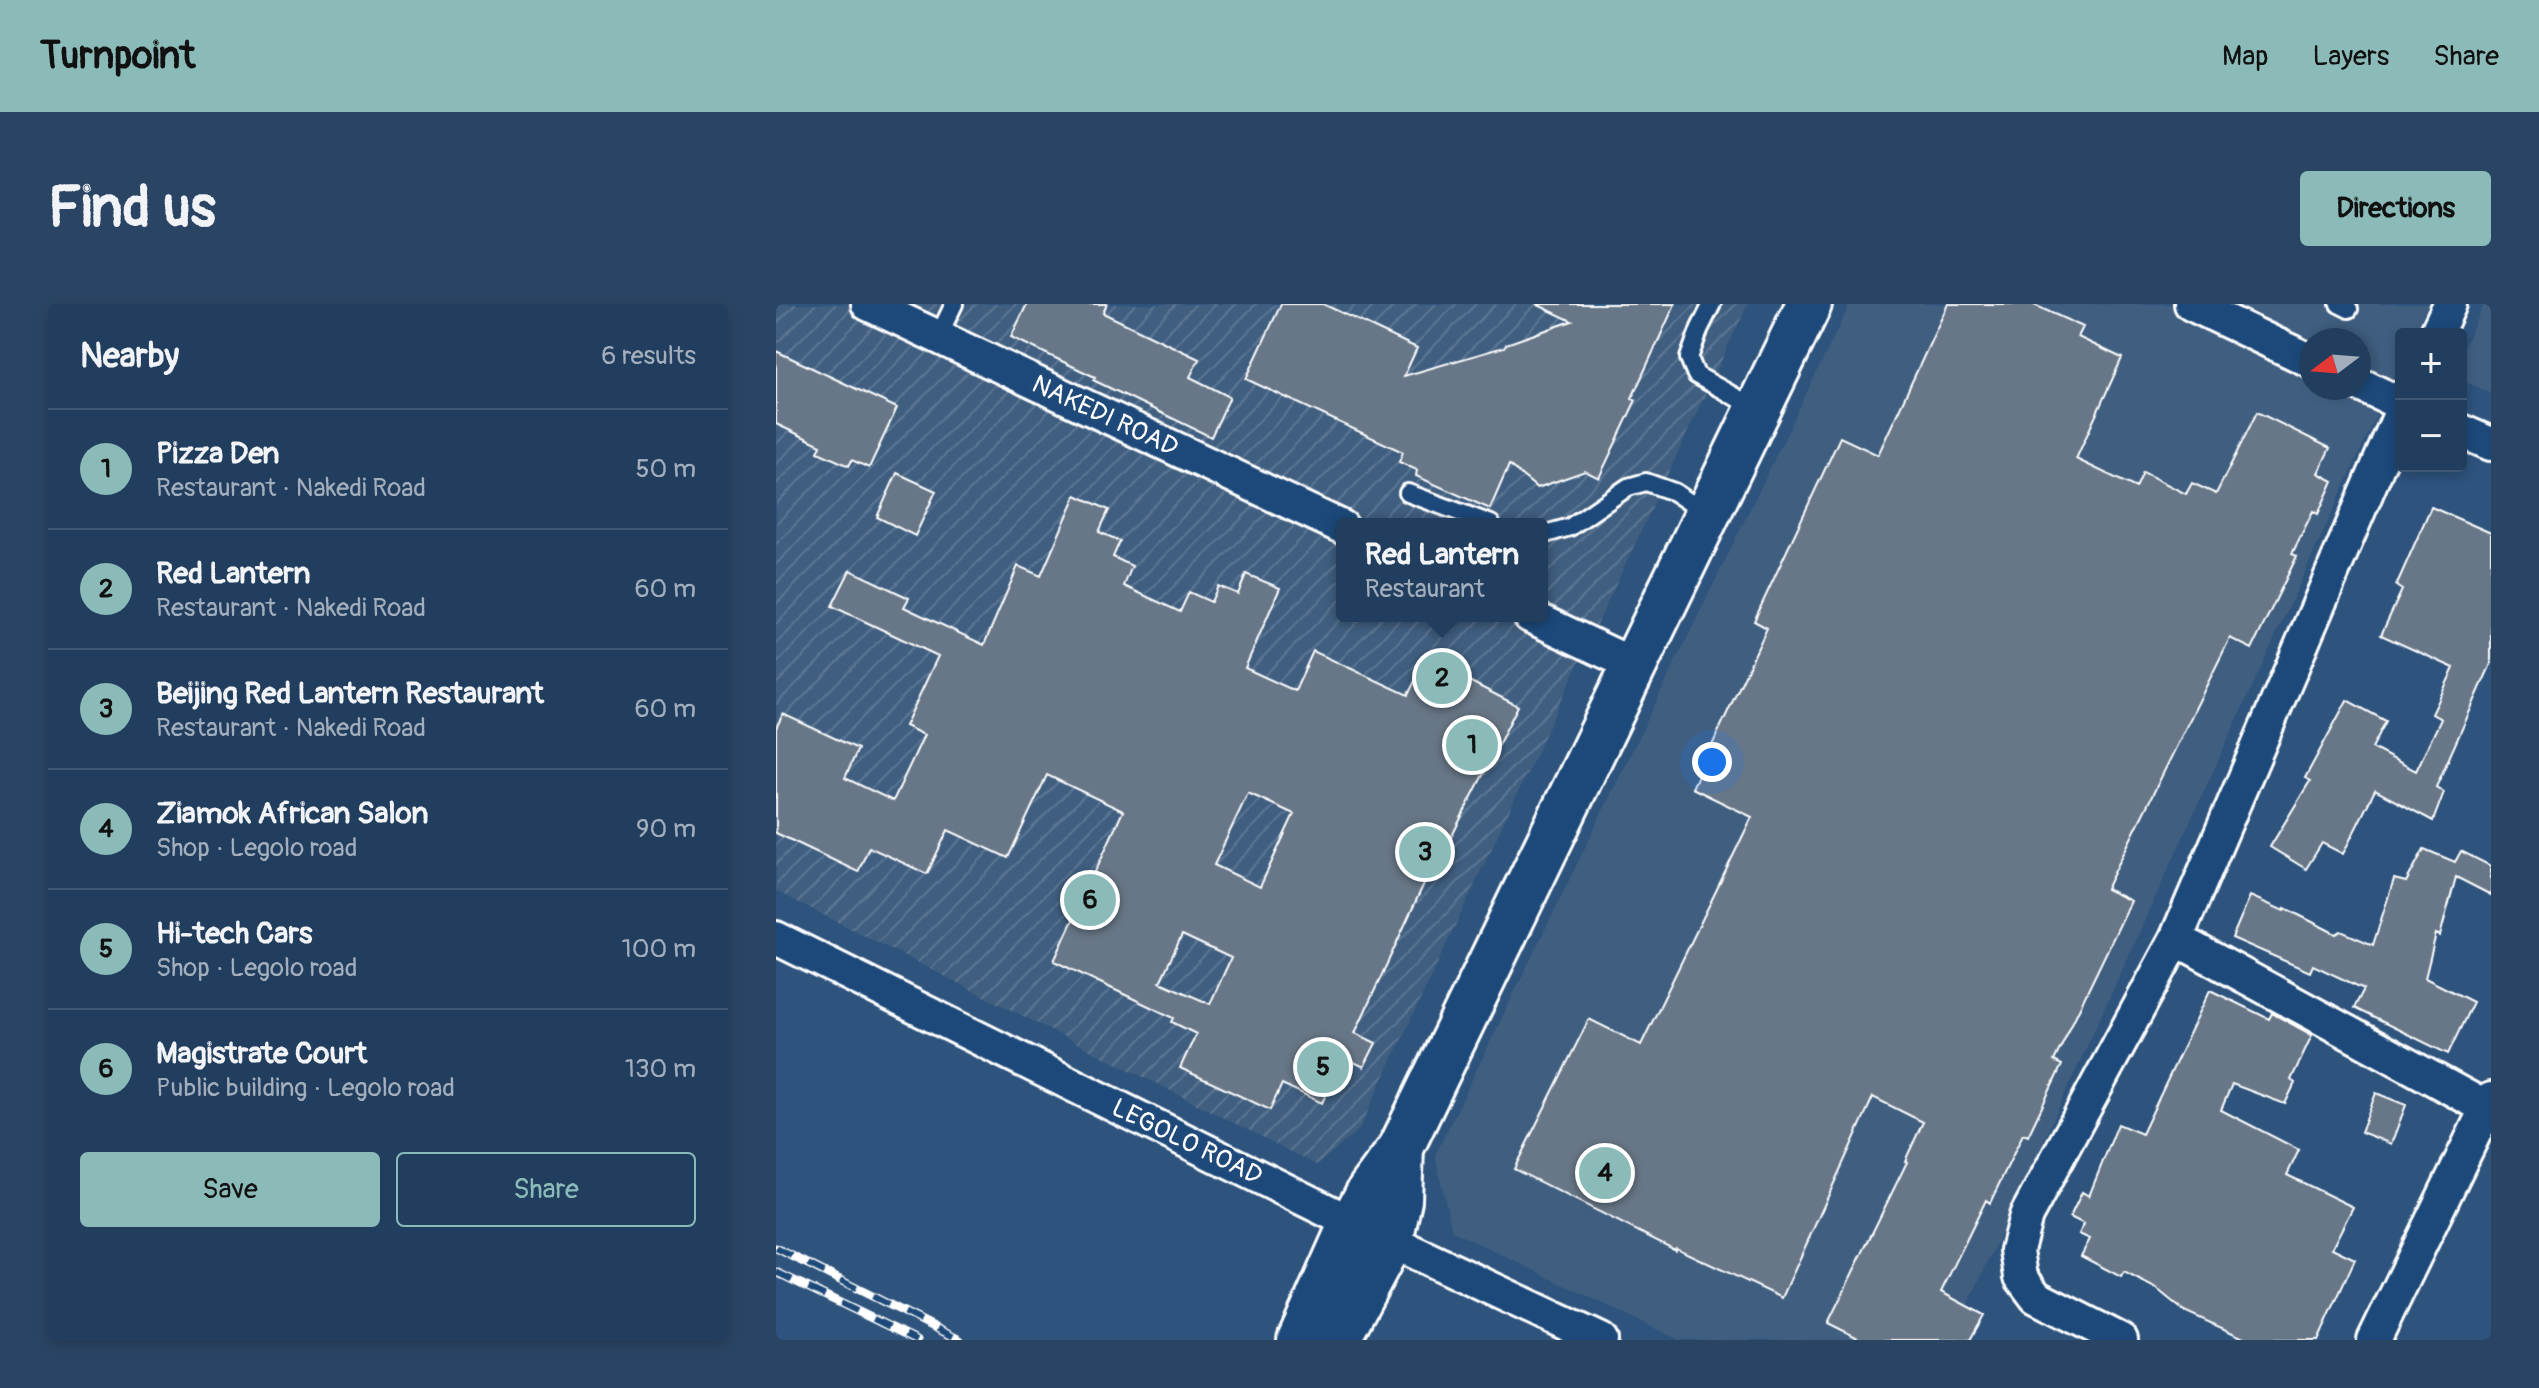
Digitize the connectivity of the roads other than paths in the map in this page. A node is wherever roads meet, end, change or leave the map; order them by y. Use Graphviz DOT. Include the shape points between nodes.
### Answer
graph roads {
  1 [pos="868,304"];
  2 [pos="954,304"];
  3 [pos="1712,304"];
  4 [pos="1809,304"];
  5 [pos="2191,304"];
  6 [pos="2450,304"];
  7 [pos="2439,328"];
  8 [pos="938,337"];
  9 [pos="2299,355"];
  10 [pos="2371,390"];
  11 [pos="2395,401"];
  12 [pos="1758,410"];
  13 [pos="2395,426"];
  14 [pos="2467,434"];
  15 [pos="2491,444"];
  16 [pos="1408,493"];
  17 [pos="1708,515"];
  18 [pos="1475,518"];
  19 [pos="1336,524"];
  20 [pos="1548,533"];
  21 [pos="1543,622"];
  22 [pos="1636,666"];
  23 [pos="776,938"];
  24 [pos="2176,939"];
  25 [pos="2489,1104"];
  26 [pos="1371,1232"];
  27 [pos="1300,1340"];
  28 [pos="1337,1340"];
  29 [pos="1601,1340"];
  30 [pos="2121,1340"];
  31 [pos="2374,1340"];
  1 -- 8 [label="street, NAKEDI ROAD"];
  2 -- 8 [label="lane"];
  3 -- 12 [label="lane" via="1689,358 1696,375"];
  4 -- 12 [label="main road"];
  5 -- 9 [label="street"];
  6 -- 7 [label="street"];
  8 -- 19 [label="street, NAKEDI ROAD"];
  10 -- 11 [label="street"];
  12 -- 17 [label="main road"];
  13 -- 24 [label="street"];
  14 -- 15 [label="street"];
  16 -- 18 [label="lane"];
  17 -- 20 [label="lane" via="1674,492 1646,482 1628,487 1570,527"];
  17 -- 22 [label="main road"];
  21 -- 22 [label="street"];
  22 -- 26 [label="main road" via="1401,1148 1399,1200"];
  23 -- 26 [label="street, LEGOLO ROAD"];
  24 -- 25 [label="street"];
  24 -- 30 [label="street" via="2026,1216 2017,1250 2021,1277 2036,1297"];
  25 -- 31 [label="street"];
  26 -- 27 [label="main road"];
  26 -- 28 [label="main road"];
  26 -- 29 [label="street, LEGOLO ROAD"];
}
